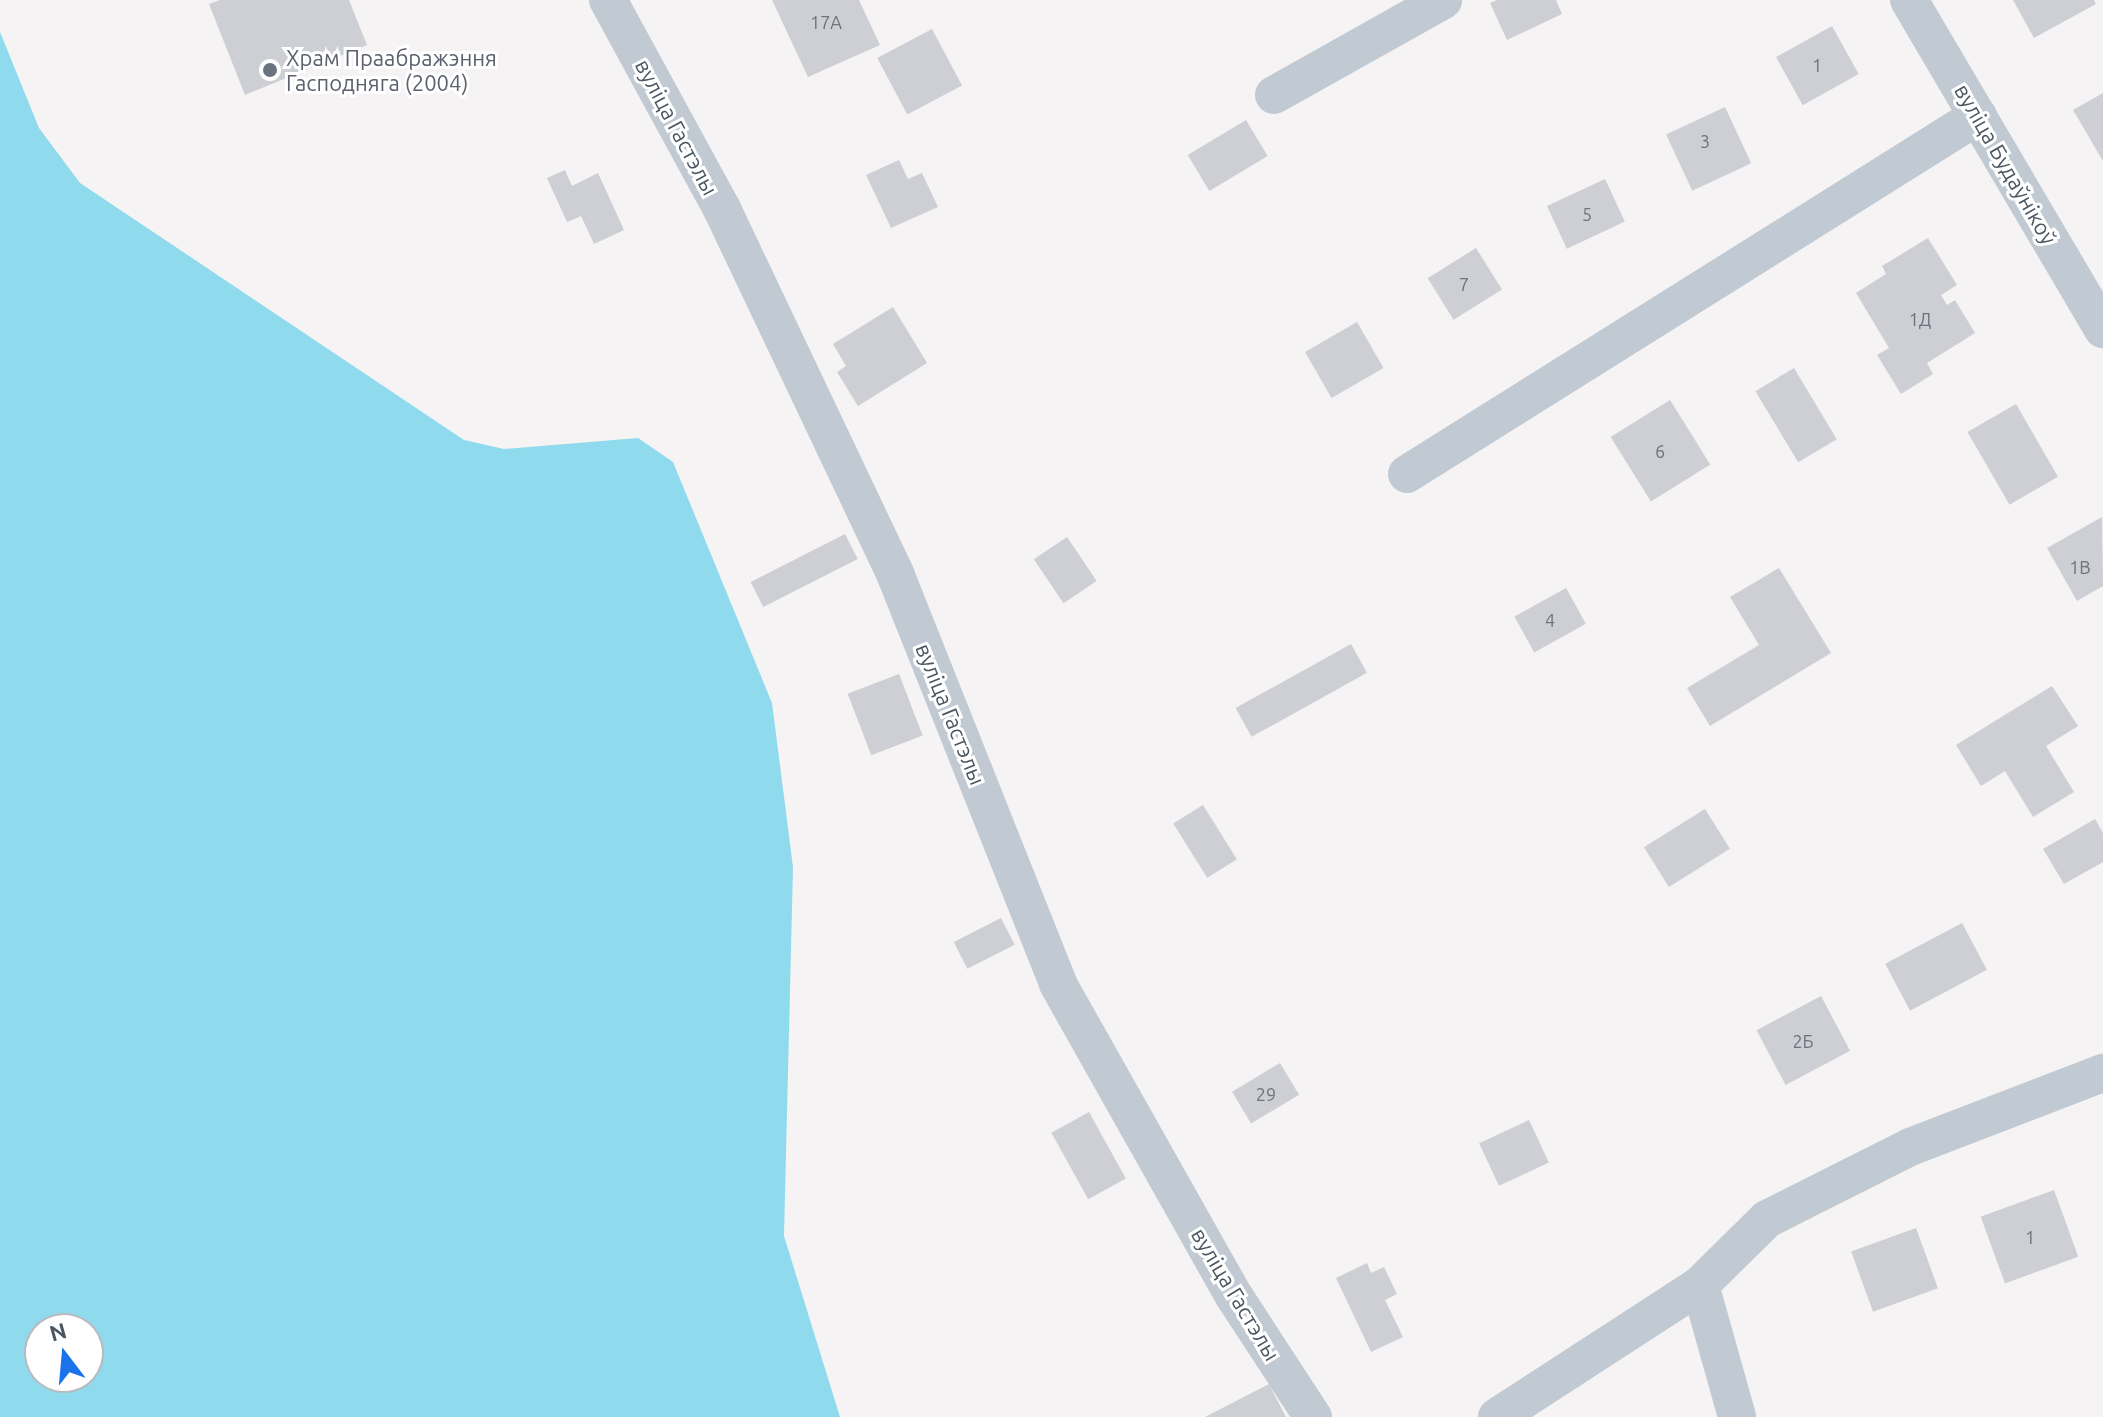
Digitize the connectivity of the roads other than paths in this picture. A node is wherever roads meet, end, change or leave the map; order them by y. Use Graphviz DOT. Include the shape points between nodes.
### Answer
graph roads {
  1 [pos="608,0"];
  2 [pos="1443,0"];
  3 [pos="1909,0"];
  4 [pos="1274,95"];
  5 [pos="1978,116"];
  6 [pos="2103,329"];
  7 [pos="1407,474"];
  8 [pos="2103,1073"];
  9 [pos="1700,1285"];
  10 [pos="1313,1417"];
  11 [pos="1497,1417"];
  12 [pos="1737,1417"];
  1 -- 10 [label="street, вуліца Гастэлы" via="722,209 896,576 1058,984 1234,1296"];
  2 -- 4 [label="street"];
  3 -- 5 [label="street, вуліца Будаўнікоў"];
  5 -- 6 [label="street, вуліца Будаўнікоў"];
  5 -- 7 [label="street"];
  8 -- 9 [label="street" via="1910,1147 1767,1219"];
  9 -- 11 [label="street"];
  9 -- 12 [label="street"];
}
